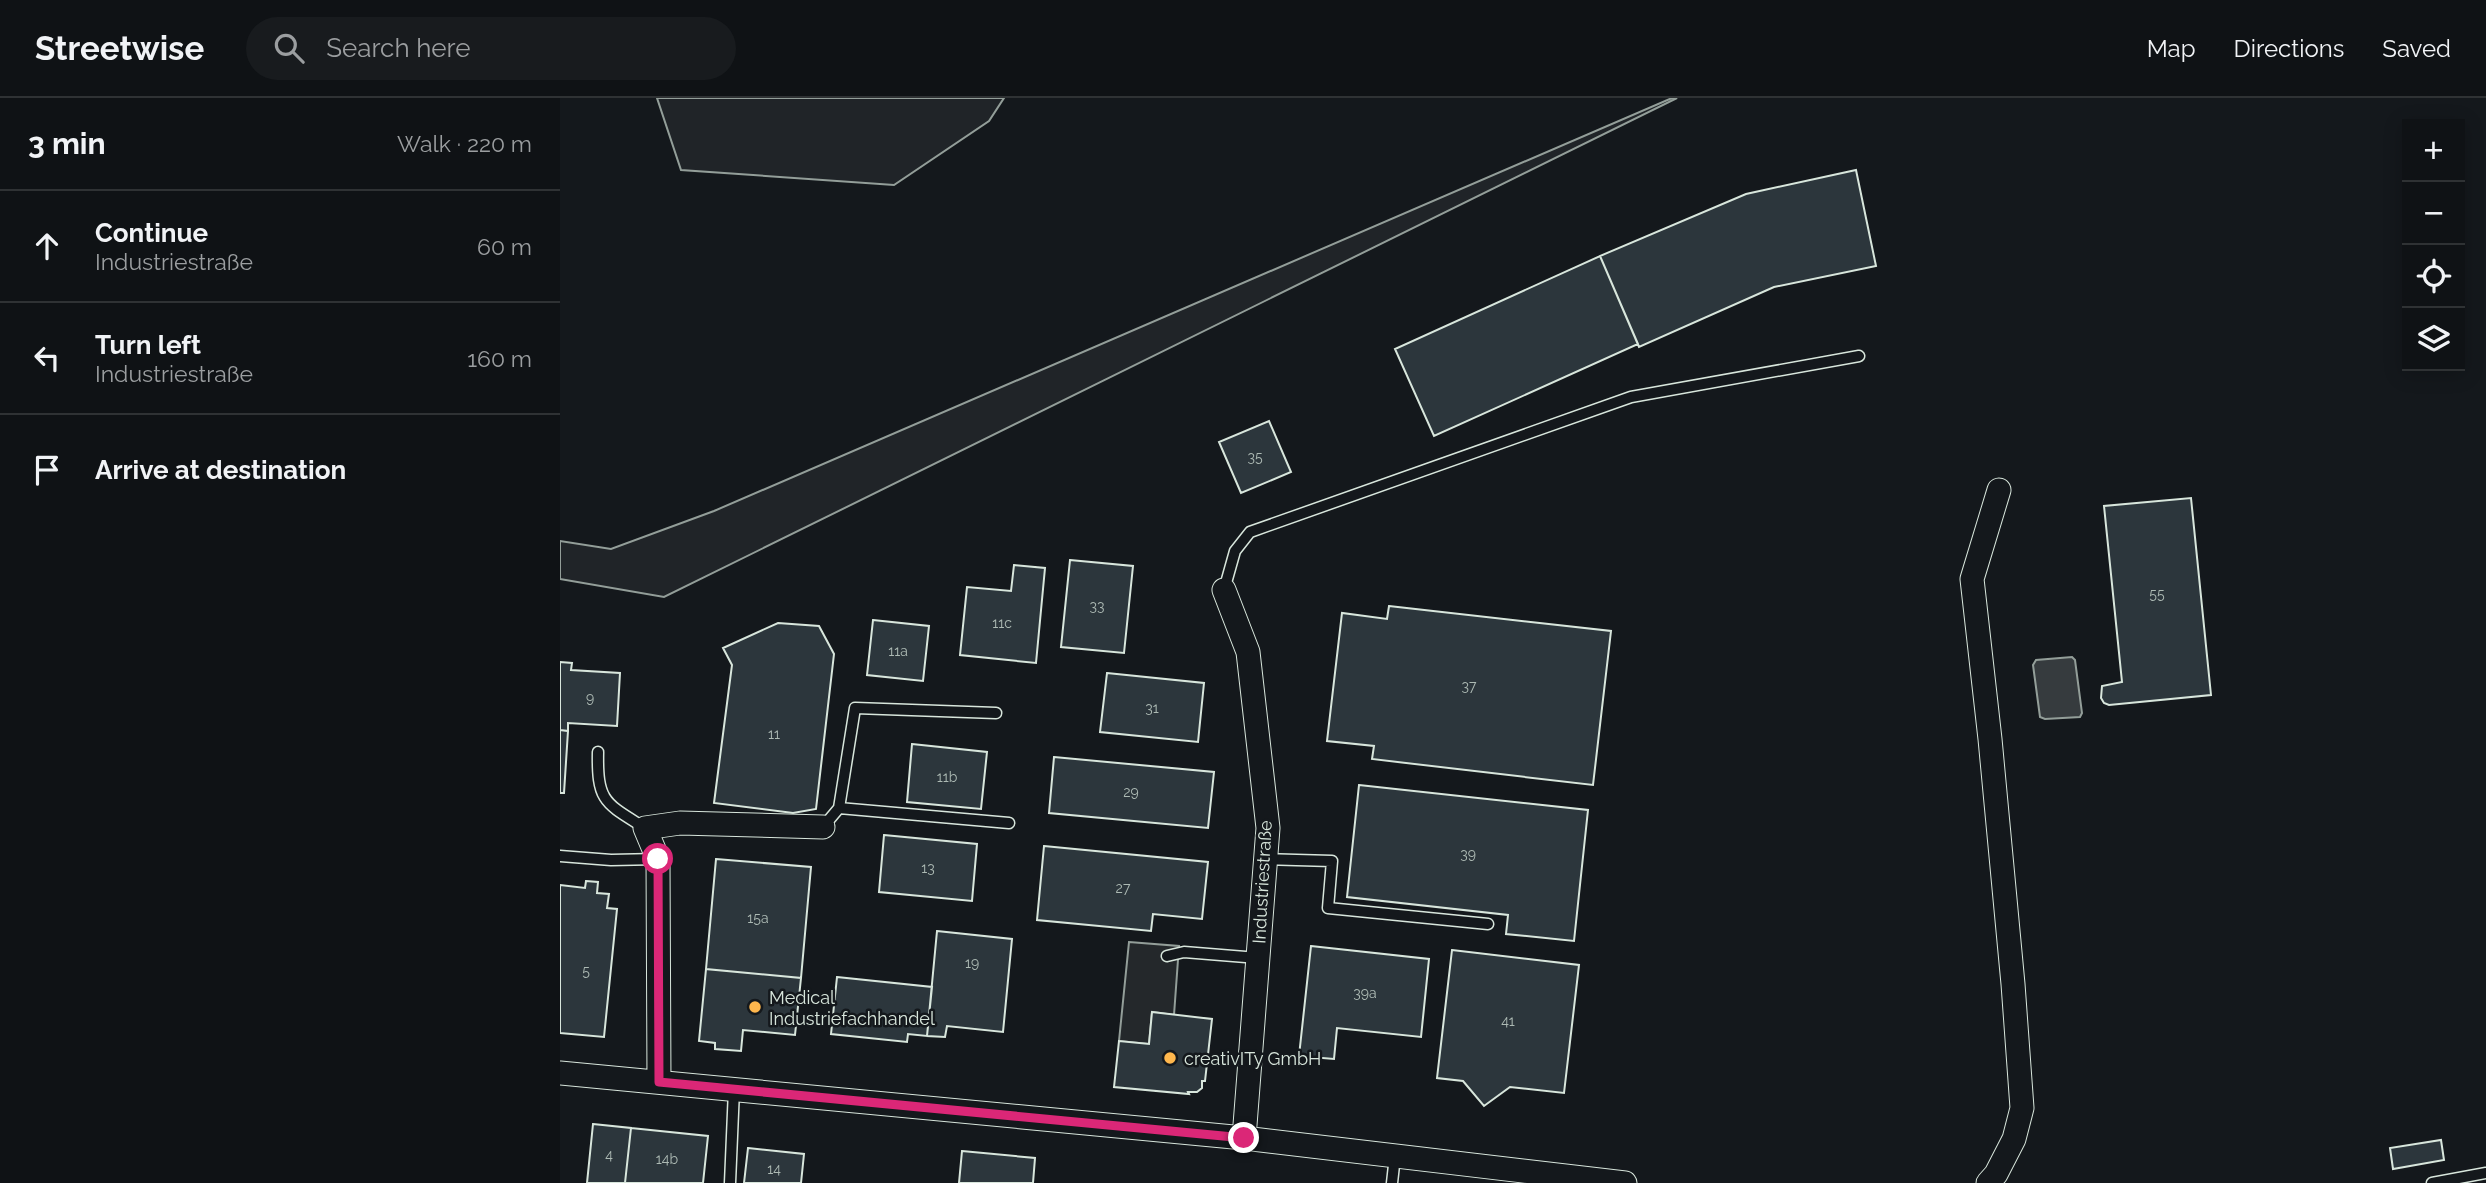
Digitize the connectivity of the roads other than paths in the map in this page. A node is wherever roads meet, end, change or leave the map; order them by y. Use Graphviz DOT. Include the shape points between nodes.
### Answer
graph roads {
  1 [pos="1859,356"];
  2 [pos="1999,490"];
  3 [pos="1224,590"];
  4 [pos="996,713"];
  5 [pos="598,752"];
  6 [pos="839,808"];
  7 [pos="1009,823"];
  8 [pos="823,827"];
  9 [pos="645,828"];
  10 [pos="560,856"];
  11 [pos="658,859"];
  12 [pos="1265,859"];
  13 [pos="1488,924"];
  14 [pos="1167,956"];
  15 [pos="1258,958"];
  16 [pos="560,1073"];
  17 [pos="659,1082"];
  18 [pos="734,1089"];
  19 [pos="1244,1138"];
  20 [pos="1395,1156"];
  21 [pos="2486,1173"];
  22 [pos="1533,1178"];
  23 [pos="730,1183"];
  24 [pos="1392,1183"];
  25 [pos="1625,1183"];
  26 [pos="1988,1183"];
  27 [pos="2432,1183"];
  1 -- 3 [label="lane" via="1630,397 1250,531 1235,551"];
  2 -- 26 [label="street" via="1972,579 2022,1108 2014,1139"];
  3 -- 12 [label="street, Industriestraße" via="1248,652 1268,828"];
  4 -- 6 [label="lane" via="855,708"];
  5 -- 9 [label="lane" via="598,778 606,802"];
  6 -- 7 [label="lane"];
  6 -- 8 [label="lane"];
  8 -- 9 [label="street" via="680,823"];
  9 -- 11 [label="street"];
  10 -- 11 [label="lane"];
  11 -- 17 [label="street"];
  12 -- 13 [label="lane" via="1332,861 1328,908"];
  12 -- 15 [label="street, Industriestraße"];
  14 -- 15 [label="lane" via="1184,952"];
  15 -- 19 [label="street, Industriestraße"];
  16 -- 17 [label="street"];
  17 -- 18 [label="street"];
  18 -- 19 [label="street"];
  18 -- 23 [label="lane"];
  19 -- 20 [label="street"];
  20 -- 22 [label="street"];
  20 -- 24 [label="lane"];
  21 -- 27 [label="lane"];
  22 -- 25 [label="street"];
}
